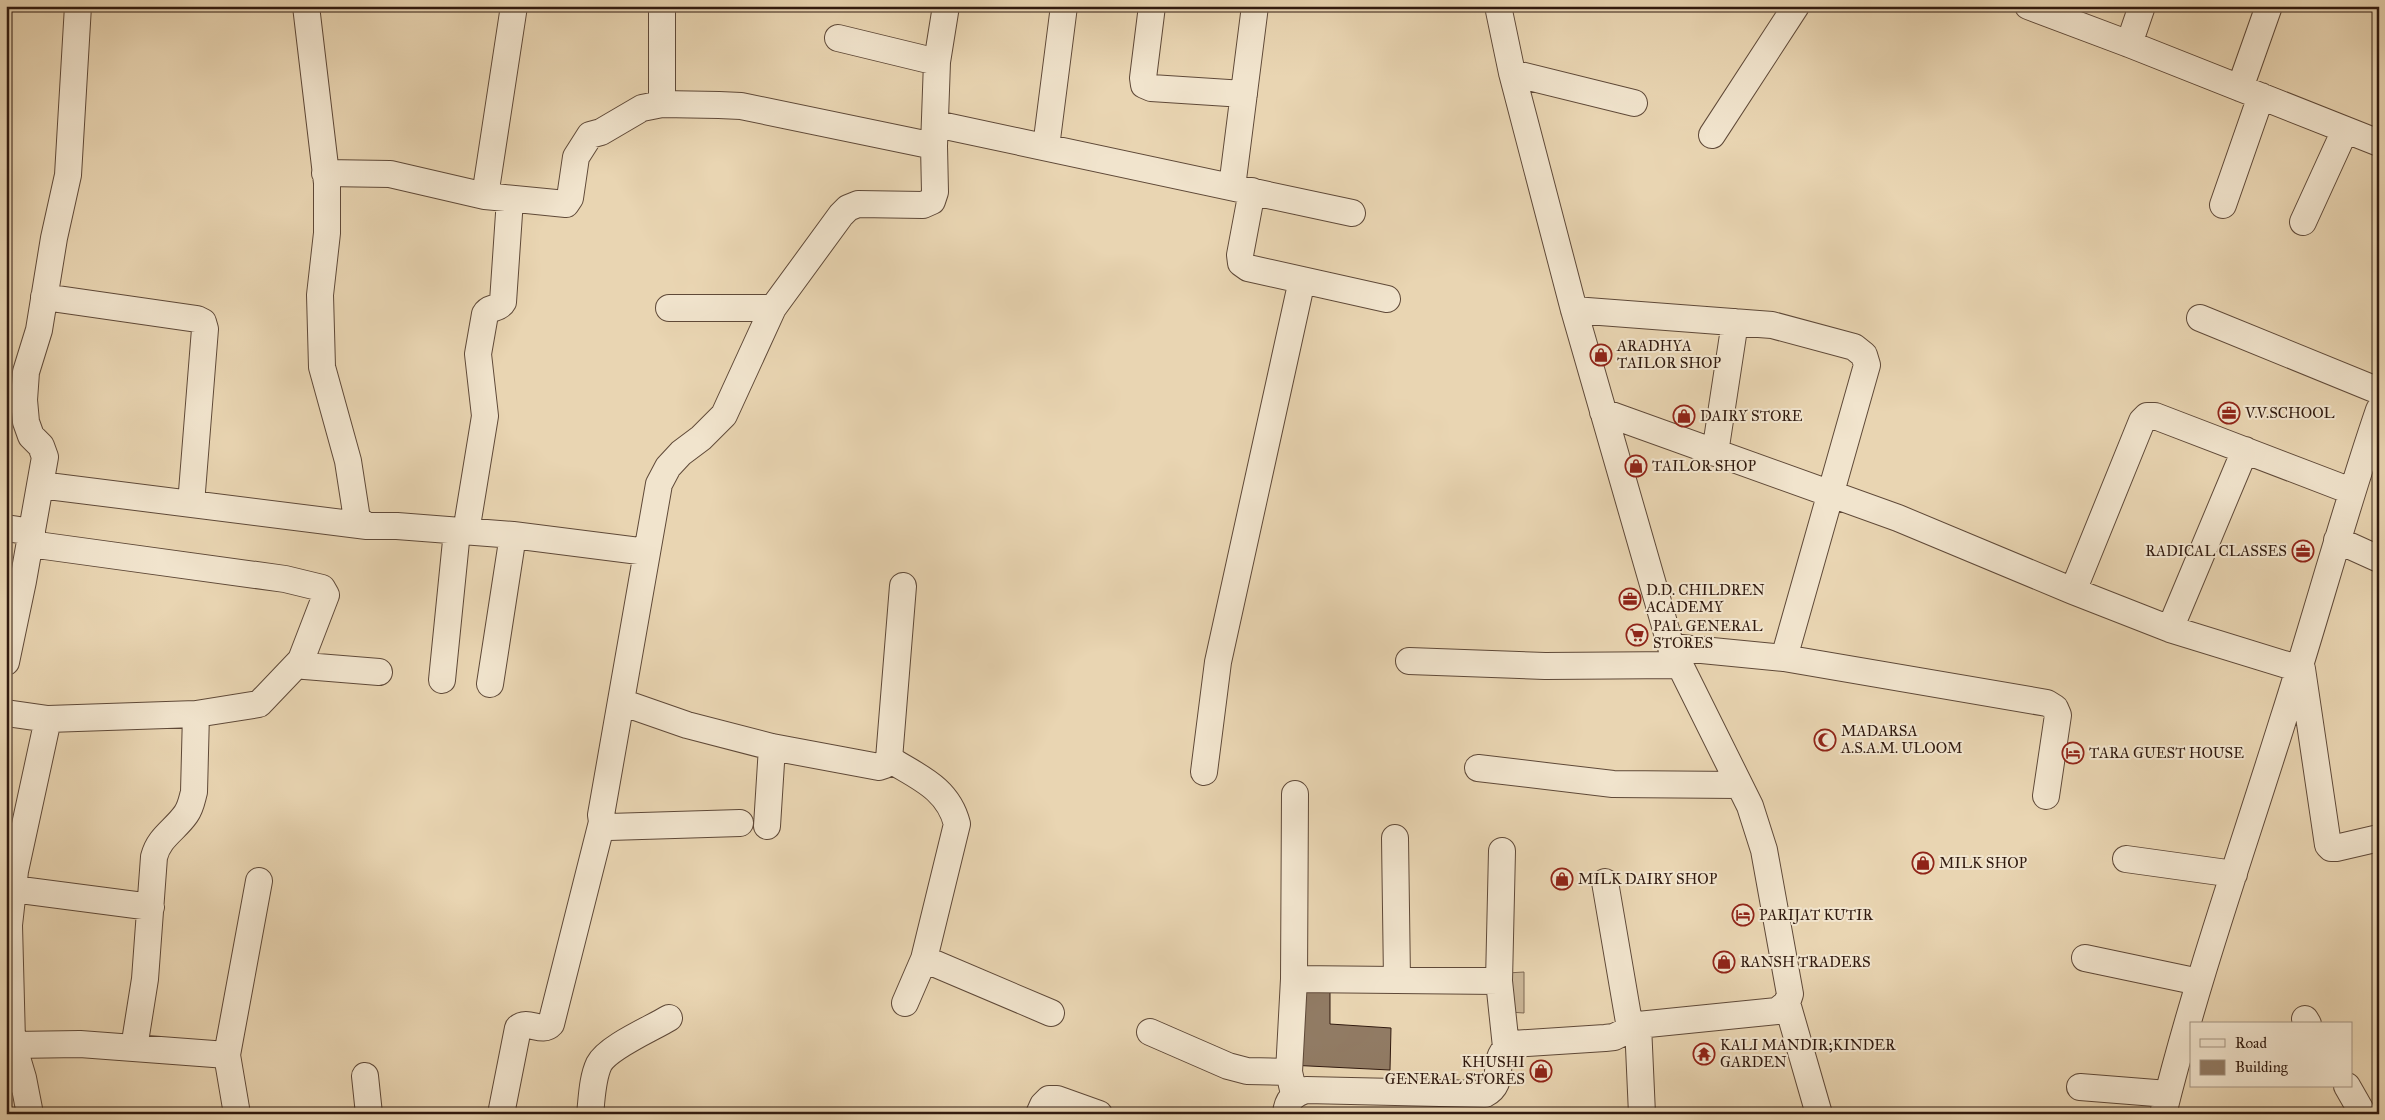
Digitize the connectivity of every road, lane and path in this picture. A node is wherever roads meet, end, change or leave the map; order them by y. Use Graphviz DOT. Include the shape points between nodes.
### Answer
graph roads {
  1 [pos="78,6"];
  2 [pos="306,6"];
  3 [pos="514,6"];
  4 [pos="662,6"];
  5 [pos="946,6"];
  6 [pos="1064,6"];
  7 [pos="1152,6"];
  8 [pos="1255,6"];
  9 [pos="1498,6"];
  10 [pos="1796,6"];
  11 [pos="2028,6"];
  12 [pos="2142,6"];
  13 [pos="2269,6"];
  14 [pos="838,38"];
  15 [pos="2128,44"];
  16 [pos="937,62"];
  17 [pos="1512,72"];
  18 [pos="2250,92"];
  19 [pos="1244,94"];
  20 [pos="1634,103"];
  21 [pos="662,104"];
  22 [pos="2345,130"];
  23 [pos="935,135"];
  24 [pos="1712,136"];
  25 [pos="2379,143"];
  26 [pos="1046,147"];
  27 [pos="325,173"];
  28 [pos="1242,189"];
  29 [pos="497,197"];
  30 [pos="2223,205"];
  31 [pos="1352,213"];
  32 [pos="2303,222"];
  33 [pos="1302,280"];
  34 [pos="44,298"];
  35 [pos="1387,299"];
  36 [pos="668,308"];
  37 [pos="773,308"];
  38 [pos="1574,310"];
  39 [pos="2200,318"];
  40 [pos="1735,322"];
  41 [pos="16,370"];
  42 [pos="2379,391"];
  43 [pos="2379,410"];
  44 [pos="1603,412"];
  45 [pos="2245,450"];
  46 [pos="1715,452"];
  47 [pos="40,485"];
  48 [pos="2351,491"];
  49 [pos="1830,494"];
  50 [pos="191,504"];
  51 [pos="368,526"];
  52 [pos="6,528"];
  53 [pos="462,531"];
  54 [pos="513,536"];
  55 [pos="31,538"];
  56 [pos="2337,540"];
  57 [pos="647,552"];
  58 [pos="2379,560"];
  59 [pos="903,586"];
  60 [pos="2073,591"];
  61 [pos="2170,629"];
  62 [pos="1675,656"];
  63 [pos="1784,658"];
  64 [pos="301,660"];
  65 [pos="1409,661"];
  66 [pos="6,662"];
  67 [pos="2300,666"];
  68 [pos="379,672"];
  69 [pos="442,680"];
  70 [pos="490,684"];
  71 [pos="621,702"];
  72 [pos="6,713"];
  73 [pos="196,714"];
  74 [pos="48,719"];
  75 [pos="772,747"];
  76 [pos="889,759"];
  77 [pos="1478,768"];
  78 [pos="1204,772"];
  79 [pos="1740,785"];
  80 [pos="1295,794"];
  81 [pos="2046,796"];
  82 [pos="602,822"];
  83 [pos="740,823"];
  84 [pos="766,826"];
  85 [pos="1395,838"];
  86 [pos="2379,838"];
  87 [pos="1502,851"];
  88 [pos="2126,859"];
  89 [pos="2234,874"];
  90 [pos="260,881"];
  91 [pos="1605,882"];
  92 [pos="13,889"];
  93 [pos="151,907"];
  94 [pos="2085,958"];
  95 [pos="924,959"];
  96 [pos="8,978"];
  97 [pos="1294,979"];
  98 [pos="1397,980"];
  99 [pos="1499,981"];
  100 [pos="2199,982"];
  101 [pos="905,1003"];
  102 [pos="1787,1003"];
  103 [pos="1051,1013"];
  104 [pos="669,1018"];
  105 [pos="1634,1027"];
  106 [pos="1150,1032"];
  107 [pos="13,1045"];
  108 [pos="1506,1047"];
  109 [pos="134,1048"];
  110 [pos="227,1055"];
  111 [pos="365,1076"];
  112 [pos="15,1079"];
  113 [pos="2080,1087"];
  114 [pos="2347,1088"];
  115 [pos="1289,1093"];
  116 [pos="1411,1103"];
  117 [pos="2165,1104"];
  118 [pos="30,1114"];
  119 [pos="237,1114"];
  120 [pos="369,1114"];
  121 [pos="501,1114"];
  122 [pos="590,1114"];
  123 [pos="1039,1114"];
  124 [pos="1099,1114"];
  125 [pos="1642,1114"];
  126 [pos="1819,1114"];
  127 [pos="2363,1114"];
  1 -- 34 [label="street" via="68,175"];
  2 -- 27 [label="street"];
  3 -- 29 [label="street"];
  4 -- 21 [label="street"];
  5 -- 16 [label="street"];
  6 -- 26 [label="street"];
  7 -- 19 [label="street" via="1144,85"];
  8 -- 19 [label="street"];
  9 -- 17 [label="street"];
  10 -- 24 [label="street"];
  11 -- 15 [label="street"];
  12 -- 15 [label="street"];
  13 -- 18 [label="street"];
  14 -- 16 [label="street"];
  15 -- 18 [label="street"];
  16 -- 23 [label="street"];
  17 -- 20 [label="street"];
  17 -- 38 [label="street"];
  18 -- 22 [label="street"];
  18 -- 30 [label="street"];
  19 -- 28 [label="street"];
  21 -- 23 [label="street" via="741,106"];
  21 -- 29 [label="street" via="642,108 590,135 576,157 570,198 566,204"];
  22 -- 25 [label="street"];
  22 -- 32 [label="street"];
  23 -- 26 [label="street"];
  23 -- 37 [label="street" via="936,192 932,201 923,205 858,204 848,208"];
  26 -- 28 [label="street"];
  27 -- 29 [label="street" via="390,174"];
  27 -- 51 [label="street" via="326,233 320,294 322,367 348,461 357,519"];
  28 -- 31 [label="street"];
  28 -- 33 [label="street" via="1241,263 1248,268"];
  29 -- 53 [label="street" via="502,302 486,314 478,354 485,416"];
  33 -- 35 [label="street"];
  33 -- 78 [label="street" via="1218,662"];
  34 -- 41 [label="street" via="39,330"];
  34 -- 50 [label="street" via="203,322"];
  36 -- 37 [label="street"];
  37 -- 57 [label="street" via="724,414 668,467 658,484"];
  38 -- 40 [label="street"];
  38 -- 44 [label="street"];
  39 -- 42 [label="street"];
  40 -- 46 [label="street"];
  40 -- 49 [label="street" via="1772,325 1854,347 1864,354 1867,365"];
  41 -- 47 [label="street" via="26,422 45,457"];
  43 -- 48 [label="street"];
  44 -- 46 [label="street"];
  44 -- 62 [label="street"];
  45 -- 48 [label="street"];
  45 -- 60 [label="street" via="2155,416 2147,416 2142,421"];
  45 -- 61 [label="street"];
  46 -- 49 [label="street"];
  47 -- 50 [label="street"];
  47 -- 55 [label="street"];
  48 -- 56 [label="street"];
  49 -- 60 [label="street" via="1898,518"];
  49 -- 63 [label="street"];
  50 -- 51 [label="street"];
  51 -- 53 [label="street"];
  52 -- 55 [label="street"];
  53 -- 54 [label="street"];
  53 -- 69 [label="street"];
  54 -- 57 [label="street"];
  54 -- 70 [label="street"];
  55 -- 64 [label="street" via="285,579 322,588 326,594"];
  55 -- 66 [label="street"];
  56 -- 58 [label="street"];
  56 -- 67 [label="street"];
  57 -- 71 [label="street"];
  59 -- 76 [label="street"];
  60 -- 61 [label="street"];
  61 -- 67 [label="street"];
  62 -- 63 [label="street"];
  62 -- 65 [label="street" via="1545,666"];
  62 -- 79 [label="street"];
  63 -- 81 [label="street" via="2047,703 2055,708 2058,716"];
  64 -- 68 [label="street" via="305,666"];
  64 -- 73 [label="street" via="260,704"];
  67 -- 86 [label="street" via="2328,845 2336,848"];
  67 -- 89 [label="street"];
  71 -- 75 [label="street" via="687,725"];
  71 -- 82 [label="street"];
  72 -- 74 [label="street"];
  73 -- 74 [label="street"];
  73 -- 93 [label="street" via="194,792 186,814 156,847"];
  74 -- 92 [label="street"];
  75 -- 76 [label="street" via="879,767"];
  75 -- 84 [label="street"];
  76 -- 95 [label="street" via="940,791 954,812 957,824"];
  77 -- 79 [label="street" via="1613,784"];
  79 -- 102 [label="street" via="1764,850 1790,994"];
  80 -- 97 [label="street"];
  82 -- 83 [label="street" via="609,827"];
  82 -- 121 [label="street" via="551,1024 544,1028 525,1025 518,1028"];
  85 -- 98 [label="street"];
  87 -- 99 [label="street"];
  88 -- 89 [label="street"];
  89 -- 100 [label="street"];
  90 -- 110 [label="street"];
  91 -- 105 [label="street"];
  92 -- 93 [label="street"];
  92 -- 96 [label="street"];
  93 -- 109 [label="street" via="145,979"];
  94 -- 100 [label="street"];
  95 -- 101 [label="street"];
  95 -- 103 [label="street"];
  96 -- 107 [label="street"];
  97 -- 98 [label="street"];
  97 -- 115 [label="street"];
  98 -- 99 [label="street"];
  99 -- 108 [label="street"];
  100 -- 117 [label="street"];
  102 -- 105 [label="street" via="1776,1011"];
  102 -- 126 [label="street"];
  104 -- 122 [label="street" via="607,1054 596,1074"];
  105 -- 108 [label="street" via="1614,1037"];
  105 -- 125 [label="street"];
  106 -- 115 [label="street" via="1247,1071"];
  107 -- 109 [label="street" via="80,1044"];
  107 -- 112 [label="street"];
  108 -- 116 [label="street" via="1500,1054 1493,1090 1486,1094"];
  109 -- 110 [label="street"];
  110 -- 119 [label="street"];
  111 -- 120 [label="street"];
  112 -- 118 [label="street"];
  113 -- 117 [label="street"];
  114 -- 127 [label="street"];
  115 -- 116 [label="street" via="1306,1090"];
  123 -- 124 [label="street" via="1049,1099 1057,1099"];
}
